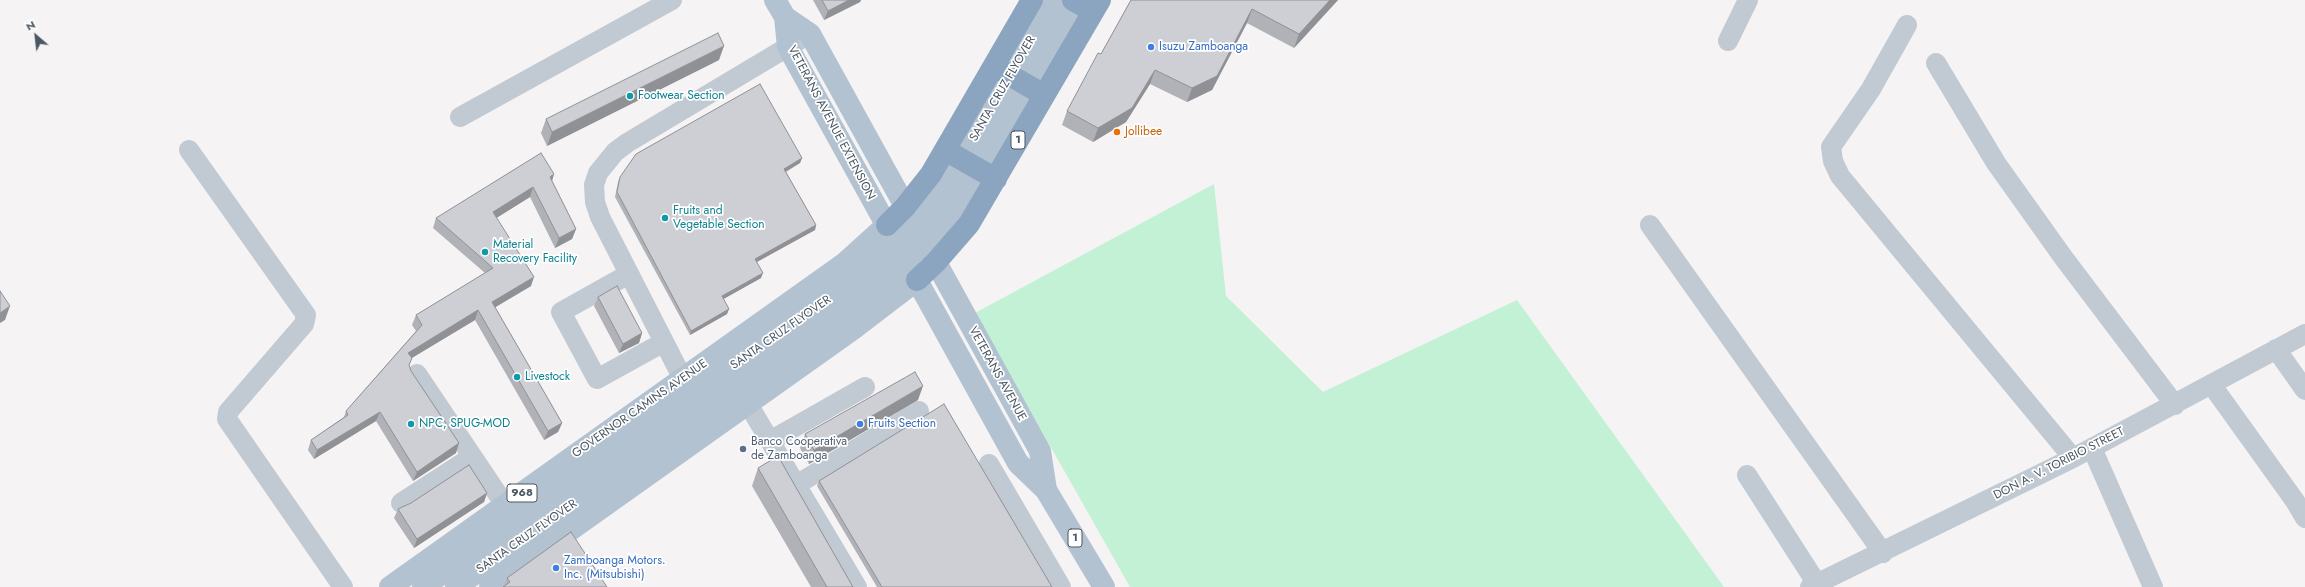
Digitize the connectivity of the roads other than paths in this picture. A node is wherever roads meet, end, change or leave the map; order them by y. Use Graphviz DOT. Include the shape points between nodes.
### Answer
graph roads {
  1 [pos="672,0"];
  2 [pos="1032,0"];
  3 [pos="1055,0"];
  4 [pos="1073,0"];
  5 [pos="1748,0"];
  6 [pos="1090,4"];
  7 [pos="780,9"];
  8 [pos="1907,25"];
  9 [pos="810,34"];
  10 [pos="1728,42"];
  11 [pos="788,47"];
  12 [pos="1936,63"];
  13 [pos="994,66"];
  14 [pos="1044,95"];
  15 [pos="460,117"];
  16 [pos="189,150"];
  17 [pos="946,150"];
  18 [pos="996,179"];
  19 [pos="905,207"];
  20 [pos="887,225"];
  21 [pos="1650,225"];
  22 [pos="936,262"];
  23 [pos="629,274"];
  24 [pos="917,280"];
  25 [pos="819,281"];
  26 [pos="853,329"];
  27 [pos="2305,334"];
  28 [pos="737,340"];
  29 [pos="664,342"];
  30 [pos="2276,350"];
  31 [pos="417,374"];
  32 [pos="683,379"];
  33 [pos="2211,384"];
  34 [pos="771,387"];
  35 [pos="865,387"];
  36 [pos="2305,390"];
  37 [pos="655,398"];
  38 [pos="748,404"];
  39 [pos="2175,405"];
  40 [pos="919,411"];
  41 [pos="770,441"];
  42 [pos="689,446"];
  43 [pos="2092,448"];
  44 [pos="631,451"];
  45 [pos="472,456"];
  46 [pos="2073,458"];
  47 [pos="989,464"];
  48 [pos="1747,474"];
  49 [pos="796,485"];
  50 [pos="1046,490"];
  51 [pos="401,503"];
  52 [pos="505,505"];
  53 [pos="2305,518"];
  54 [pos="1883,553"];
  55 [pos="1814,585"];
  56 [pos="343,587"];
  57 [pos="390,587"];
  58 [pos="423,587"];
  59 [pos="456,587"];
  60 [pos="490,587"];
  61 [pos="857,587"];
  62 [pos="1061,587"];
  63 [pos="1104,587"];
  64 [pos="2153,587"];
  1 -- 15 [label="street"];
  2 -- 13 [label="highway"];
  3 -- 44 [label="main road, SANTA CRUZ FLYOVER" via="933,206 871,269"];
  4 -- 6 [label="highway"];
  5 -- 10 [label="street"];
  6 -- 14 [label="highway, 1"];
  6 -- 44 [label="main road, SANTA CRUZ FLYOVER" via="954,212 884,283"];
  7 -- 9 [label="main road, VETERANS AVENUE EXTENSION"];
  7 -- 11 [label="main road, VETERANS AVENUE EXTENSION"];
  8 -- 46 [label="street" via="1871,89 1832,147 1833,161 1840,176"];
  9 -- 11 [label="street"];
  9 -- 19 [label="main road, VETERANS AVENUE EXTENSION"];
  11 -- 20 [label="main road, VETERANS AVENUE EXTENSION"];
  11 -- 23 [label="street" via="627,143 615,152 598,173 594,185 595,202"];
  12 -- 39 [label="street" via="1996,163 2063,257"];
  13 -- 14 [label="highway"];
  13 -- 17 [label="highway"];
  14 -- 18 [label="highway, 1"];
  16 -- 56 [label="street" via="306,315 304,324 228,412 227,419"];
  17 -- 18 [label="highway"];
  17 -- 19 [label="highway"];
  18 -- 22 [label="highway, 1" via="969,224"];
  19 -- 20 [label="highway"];
  19 -- 22 [label="main road, 1"];
  20 -- 24 [label="main road, 1"];
  20 -- 25 [label="main road, GOVERNOR CAMINS AVENUE / 968" via="845,263"];
  21 -- 54 [label="street"];
  22 -- 24 [label="highway, 1"];
  22 -- 50 [label="main road, VETERANS AVENUE / 1" via="1040,451"];
  23 -- 29 [label="street"];
  23 -- 29 [label="street" via="561,312 597,379"];
  24 -- 26 [label="main road"];
  24 -- 50 [label="main road, VETERANS AVENUE / 1" via="1018,463"];
  25 -- 26 [label="main road"];
  25 -- 28 [label="main road, GOVERNOR CAMINS AVENUE / 968"];
  26 -- 34 [label="main road"];
  27 -- 30 [label="street, DON A. V. TORIBIO STREET"];
  28 -- 32 [label="main road, GOVERNOR CAMINS AVENUE / 968"];
  28 -- 34 [label="main road"];
  29 -- 32 [label="street"];
  30 -- 33 [label="street, DON A. V. TORIBIO STREET"];
  30 -- 36 [label="street"];
  31 -- 45 [label="street"];
  32 -- 37 [label="main road, GOVERNOR CAMINS AVENUE / 968"];
  33 -- 39 [label="street, DON A. V. TORIBIO STREET"];
  33 -- 53 [label="street"];
  34 -- 38 [label="main road"];
  35 -- 41 [label="street"];
  37 -- 42 [label="main road"];
  37 -- 52 [label="main road, GOVERNOR CAMINS AVENUE / 968"];
  38 -- 41 [label="street"];
  38 -- 42 [label="main road"];
  39 -- 43 [label="street, DON A. V. TORIBIO STREET"];
  40 -- 49 [label="street"];
  41 -- 49 [label="street"];
  42 -- 60 [label="main road"];
  43 -- 46 [label="street, DON A. V. TORIBIO STREET"];
  43 -- 64 [label="street"];
  44 -- 58 [label="main road, SANTA CRUZ FLYOVER"];
  44 -- 59 [label="main road, SANTA CRUZ FLYOVER"];
  45 -- 51 [label="street"];
  45 -- 52 [label="street"];
  46 -- 54 [label="street, DON A. V. TORIBIO STREET"];
  47 -- 62 [label="street"];
  48 -- 55 [label="street"];
  49 -- 61 [label="street"];
  50 -- 63 [label="main road, VETERANS AVENUE / 1"];
  52 -- 57 [label="main road, GOVERNOR CAMINS AVENUE / 968"];
  54 -- 55 [label="street, DON A. V. TORIBIO STREET"];
}
